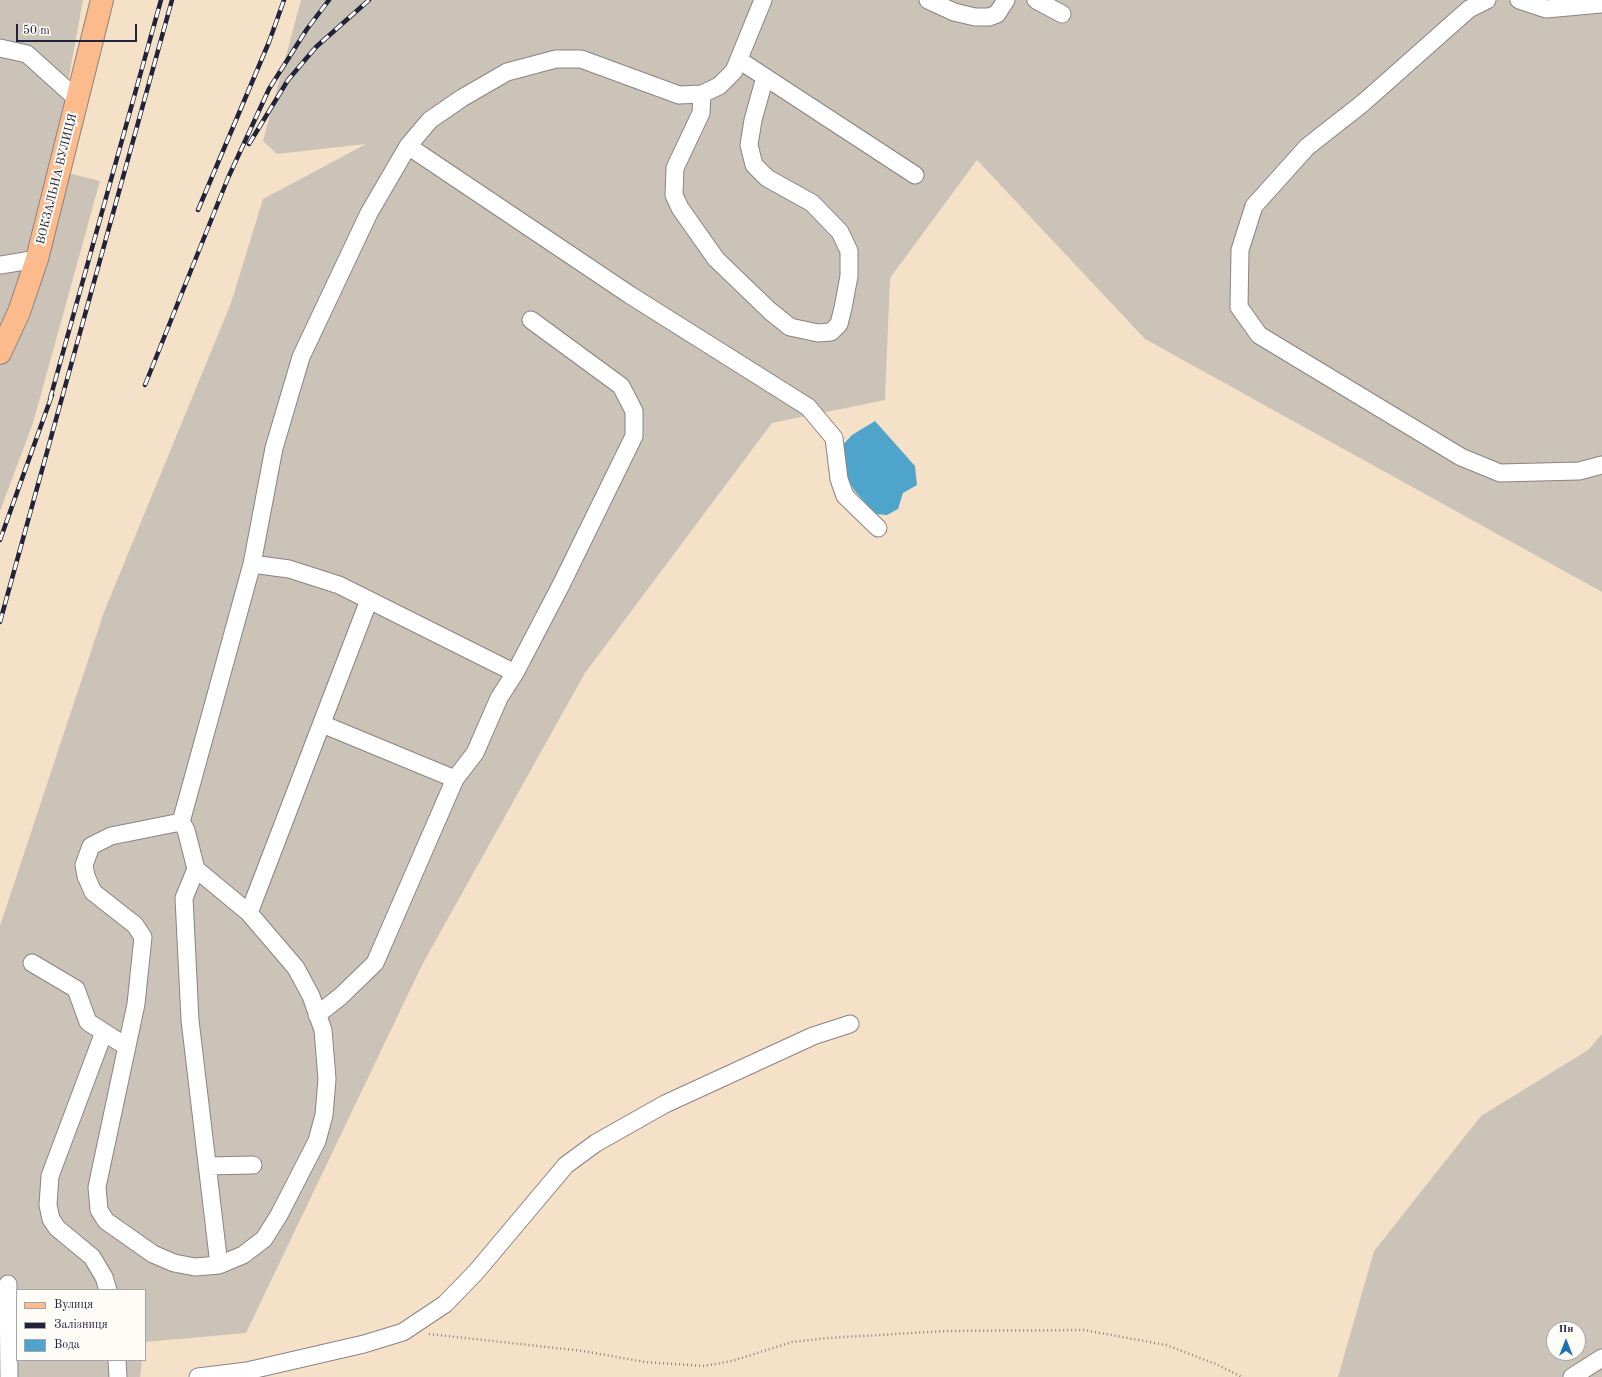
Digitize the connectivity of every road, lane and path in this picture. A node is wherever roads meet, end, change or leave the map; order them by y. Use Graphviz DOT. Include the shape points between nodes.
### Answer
graph roads {
  1 [pos="102,0"];
  2 [pos="763,0"];
  3 [pos="928,0"];
  4 [pos="1006,0"];
  5 [pos="1036,0"];
  6 [pos="1487,0"];
  7 [pos="1519,0"];
  8 [pos="1602,4"];
  9 [pos="1062,14"];
  10 [pos="0,48"];
  11 [pos="739,60"];
  12 [pos="765,77"];
  13 [pos="702,94"];
  14 [pos="77,99"];
  15 [pos="408,146"];
  16 [pos="915,175"];
  17 [pos="37,258"];
  18 [pos="1,266"];
  19 [pos="531,320"];
  20 [pos="0,353"];
  21 [pos="1602,465"];
  22 [pos="878,528"];
  23 [pos="252,564"];
  24 [pos="369,600"];
  25 [pos="515,672"];
  26 [pos="322,724"];
  27 [pos="455,779"];
  28 [pos="181,822"];
  29 [pos="196,869"];
  30 [pos="249,913"];
  31 [pos="32,963"];
  32 [pos="317,1015"];
  33 [pos="850,1024"];
  34 [pos="104,1032"];
  35 [pos="127,1047"];
  36 [pos="253,1165"];
  37 [pos="207,1166"];
  38 [pos="218,1265"];
  39 [pos="8,1284"];
  40 [pos="108,1289"];
  41 [pos="403,1332"];
  42 [pos="1602,1358"];
  43 [pos="117,1361"];
  44 [pos="9,1377"];
  45 [pos="118,1377"];
  46 [pos="198,1377"];
  47 [pos="1242,1377"];
  48 [pos="1572,1377"];
  1 -- 14 [label="main road, ВОКЗАЛЬНА ВУЛИЦЯ"];
  2 -- 11 [label="lane"];
  3 -- 4 [label="lane" via="954,12 975,17 997,14"];
  5 -- 9 [label="lane"];
  6 -- 21 [label="lane" via="1469,9 1368,99 1307,147 1254,206 1240,250 1239,307 1259,335 1461,457 1500,473 1579,471"];
  7 -- 8 [label="lane" via="1546,9"];
  10 -- 14 [label="lane" via="27,54"];
  11 -- 12 [label="lane"];
  11 -- 13 [label="lane" via="734,71 719,86"];
  12 -- 13 [label="lane" via="749,145 754,165 767,178 812,203 840,232 849,251 849,276 843,308 839,324 831,332 818,333 790,326 770,311 716,259 680,208 674,195 675,168 701,113"];
  12 -- 16 [label="lane"];
  13 -- 15 [label="lane" via="679,95 581,58 556,58 507,72 462,98 430,120"];
  14 -- 17 [label="main road, ВОКЗАЛЬНА ВУЛИЦЯ"];
  15 -- 22 [label="lane" via="630,295 808,407 834,438 838,480 845,496"];
  15 -- 23 [label="lane" via="369,213 301,358 274,448"];
  17 -- 18 [label="lane"];
  17 -- 20 [label="main road, ВОКЗАЛЬНА ВУЛИЦЯ"];
  19 -- 25 [label="lane" via="622,386 634,411 634,436"];
  23 -- 24 [label="lane" via="289,569 339,585"];
  23 -- 28 [label="lane"];
  24 -- 25 [label="lane"];
  24 -- 26 [label="lane"];
  25 -- 27 [label="lane" via="499,698 475,753"];
  26 -- 27 [label="lane"];
  26 -- 30 [label="lane"];
  27 -- 32 [label="lane" via="375,963"];
  28 -- 29 [label="lane" via="186,830"];
  28 -- 35 [label="lane" via="111,836 91,846 84,865 93,892 135,926 143,937 136,1004"];
  29 -- 30 [label="lane"];
  29 -- 37 [label="lane" via="184,898 190,1020"];
  30 -- 32 [label="lane" via="296,968 311,996"];
  31 -- 34 [label="lane" via="76,989 88,1022"];
  32 -- 38 [label="lane" via="323,1030 327,1080 324,1115 317,1141 264,1239 243,1255"];
  33 -- 41 [label="lane" via="813,1036 666,1104 596,1143 566,1165 476,1272 445,1304"];
  34 -- 35 [label="lane"];
  34 -- 40 [label="lane" via="50,1176 48,1205 51,1219 57,1228 92,1257"];
  35 -- 38 [label="lane" via="97,1187 99,1210 106,1221 153,1254 174,1263 195,1267"];
  36 -- 37 [label="lane"];
  37 -- 38 [label="lane"];
  39 -- 44 [label="lane"];
  41 -- 46 [label="lane" via="364,1344 247,1371"];
  41 -- 47 [label="path" via="539,1346 645,1362 704,1366 732,1361 792,1342 828,1338 946,1331 1084,1330 1166,1344"];
  42 -- 48 [label="lane"];
  43 -- 45 [label="lane"];
}
